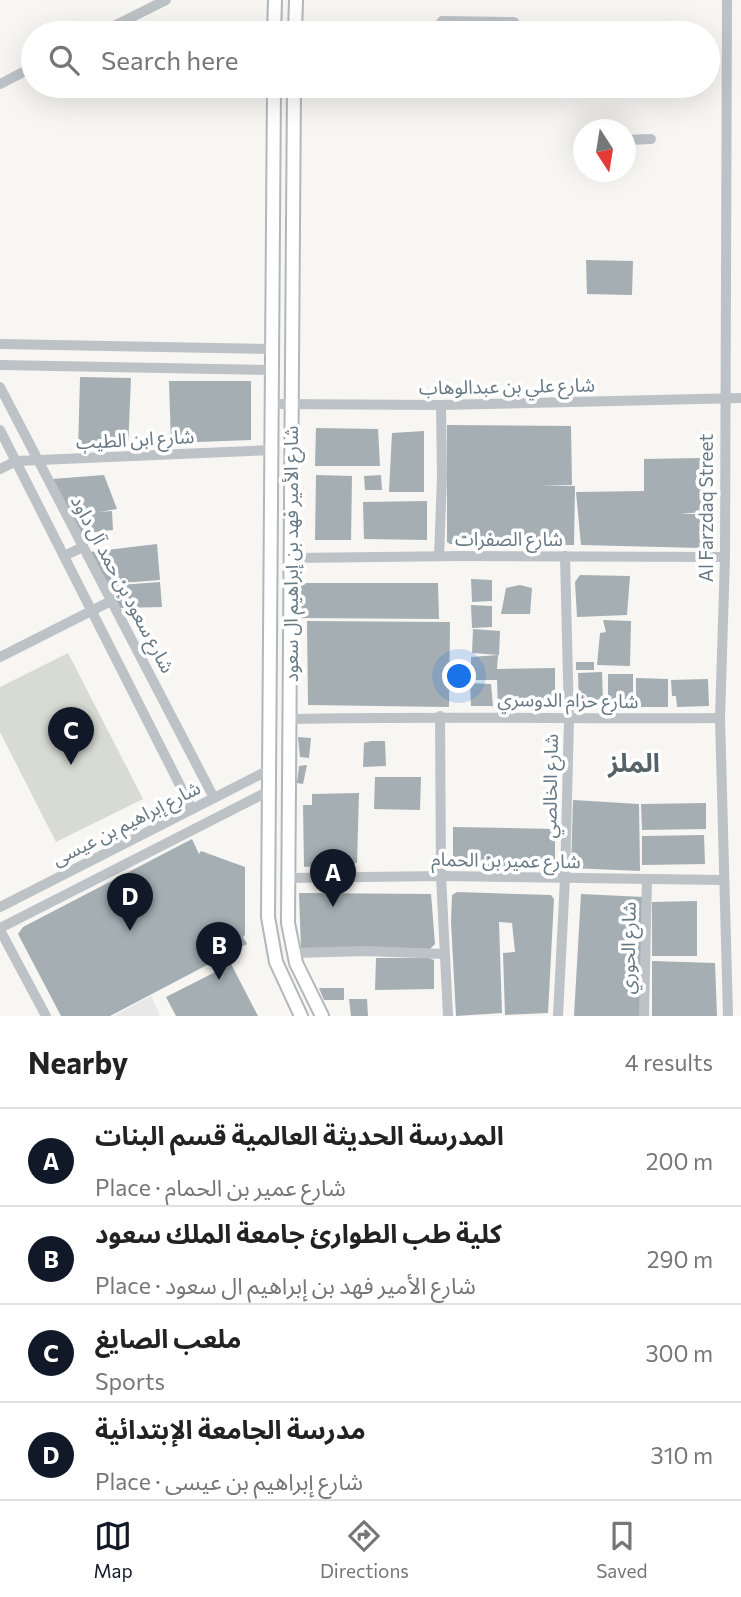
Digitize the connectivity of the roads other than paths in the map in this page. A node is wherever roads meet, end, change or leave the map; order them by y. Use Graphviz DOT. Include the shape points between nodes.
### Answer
graph roads {
  1 [pos="166,0"];
  2 [pos="275,0"];
  3 [pos="296,0"];
  4 [pos="727,0"];
  5 [pos="124,21"];
  6 [pos="274,21"];
  7 [pos="295,21"];
  8 [pos="21,73"];
  9 [pos="0,84"];
  10 [pos="274,98"];
  11 [pos="295,98"];
  12 [pos="651,139"];
  13 [pos="636,140"];
  14 [pos="0,344"];
  15 [pos="274,349"];
  16 [pos="0,365"];
  17 [pos="273,370"];
  18 [pos="0,387"];
  19 [pos="741,398"];
  20 [pos="724,399"];
  21 [pos="273,404"];
  22 [pos="290,404"];
  23 [pos="441,405"];
  24 [pos="0,430"];
  25 [pos="273,450"];
  26 [pos="16,461"];
  27 [pos="38,461"];
  28 [pos="0,469"];
  29 [pos="83,547"];
  30 [pos="64,556"];
  31 [pos="439,556"];
  32 [pos="565,556"];
  33 [pos="725,557"];
  34 [pos="292,558"];
  35 [pos="111,601"];
  36 [pos="92,611"];
  37 [pos="0,657"];
  38 [pos="440,716"];
  39 [pos="720,718"];
  40 [pos="290,719"];
  41 [pos="569,719"];
  42 [pos="269,770"];
  43 [pos="269,791"];
  44 [pos="214,798"];
  45 [pos="192,809"];
  46 [pos="441,876"];
  47 [pos="288,878"];
  48 [pos="565,878"];
  49 [pos="646,880"];
  50 [pos="723,880"];
  51 [pos="0,908"];
  52 [pos="0,929"];
  53 [pos="294,953"];
  54 [pos="444,954"];
  55 [pos="46,1016"];
  56 [pos="301,1016"];
  57 [pos="322,1016"];
  58 [pos="448,1016"];
  59 [pos="558,1016"];
  60 [pos="644,1016"];
  61 [pos="728,1016"];
  1 -- 5 [label="street"];
  2 -- 6 [label="main road"];
  3 -- 7 [label="main road"];
  4 -- 20 [label="street, Al Farzdaq Street"];
  8 -- 9 [label="street"];
  10 -- 15 [label="main road, شارع الأمير فهد بن إبراهيم ال سعود"];
  11 -- 22 [label="main road, شارع الأمير فهد بن إبراهيم ال سعود"];
  12 -- 13 [label="street"];
  14 -- 15 [label="street"];
  15 -- 17 [label="main road, شارع الأمير فهد بن إبراهيم ال سعود"];
  16 -- 17 [label="street"];
  17 -- 21 [label="main road, شارع الأمير فهد بن إبراهيم ال سعود"];
  18 -- 27 [label="street, شارع سعود بن حمد آل داود"];
  19 -- 20 [label="street, شارع علي بن عبدالوهاب"];
  20 -- 23 [label="street, شارع علي بن عبدالوهاب"];
  20 -- 33 [label="street, Al Farzdaq Street"];
  21 -- 22 [label="street, شارع علي بن عبدالوهاب"];
  21 -- 25 [label="main road, شارع الأمير فهد بن إبراهيم ال سعود"];
  22 -- 23 [label="street, شارع علي بن عبدالوهاب"];
  22 -- 34 [label="main road, شارع الأمير فهد بن إبراهيم ال سعود"];
  23 -- 31 [label="street"];
  24 -- 26 [label="street"];
  25 -- 27 [label="street, شارع ابن الطيب"];
  25 -- 42 [label="main road, شارع الأمير فهد بن إبراهيم ال سعود"];
  26 -- 27 [label="street, شارع ابن الطيب"];
  26 -- 28 [label="street, شارع ابن الطيب"];
  26 -- 30 [label="street"];
  27 -- 29 [label="street, شارع سعود بن حمد آل داود"];
  29 -- 30 [label="street"];
  29 -- 35 [label="street, شارع سعود بن حمد آل داود"];
  30 -- 36 [label="street"];
  31 -- 32 [label="street, شارع الصفرات"];
  31 -- 34 [label="street, شارع الصفرات"];
  32 -- 33 [label="street, شارع الصفرات"];
  32 -- 41 [label="street, شارع الخالصي"];
  33 -- 39 [label="street, Al Farzdaq Street"];
  34 -- 40 [label="main road, شارع الأمير فهد بن إبراهيم ال سعود"];
  35 -- 36 [label="street"];
  35 -- 44 [label="street, شارع سعود بن حمد آل داود"];
  36 -- 37 [label="street"];
  36 -- 45 [label="street"];
  38 -- 40 [label="street, شارع حزام الدوسري"];
  38 -- 41 [label="street, شارع حزام الدوسري"];
  38 -- 46 [label="street"];
  39 -- 41 [label="street, شارع حزام الدوسري"];
  39 -- 50 [label="street, Al Farzdaq Street"];
  40 -- 47 [label="main road, شارع الأمير فهد بن إبراهيم ال سعود"];
  41 -- 48 [label="street, شارع الخالصي"];
  42 -- 43 [label="main road, شارع الأمير فهد بن إبراهيم ال سعود"];
  42 -- 44 [label="street, شارع إبراهيم بن عيسى"];
  43 -- 52 [label="street"];
  43 -- 56 [label="main road, شارع الأمير فهد بن إبراهيم ال سعود" via="271,940"];
  44 -- 45 [label="street, شارع إبراهيم بن عيسى"];
  45 -- 51 [label="street, شارع إبراهيم بن عيسى"];
  46 -- 47 [label="street, شارع عمير بن الحمام"];
  46 -- 48 [label="street, شارع عمير بن الحمام"];
  46 -- 54 [label="street"];
  47 -- 53 [label="main road, شارع الأمير فهد بن إبراهيم ال سعود" via="288,923"];
  48 -- 49 [label="street, شارع عمير بن الحمام"];
  48 -- 59 [label="street, شارع الخالصي"];
  49 -- 50 [label="street, شارع عمير بن الحمام"];
  49 -- 60 [label="street, شارع الحوري"];
  50 -- 61 [label="street, Al Farzdaq Street"];
  52 -- 55 [label="street"];
  53 -- 54 [label="street"];
  53 -- 57 [label="main road, شارع الأمير فهد بن إبراهيم ال سعود"];
  54 -- 58 [label="street"];
}
